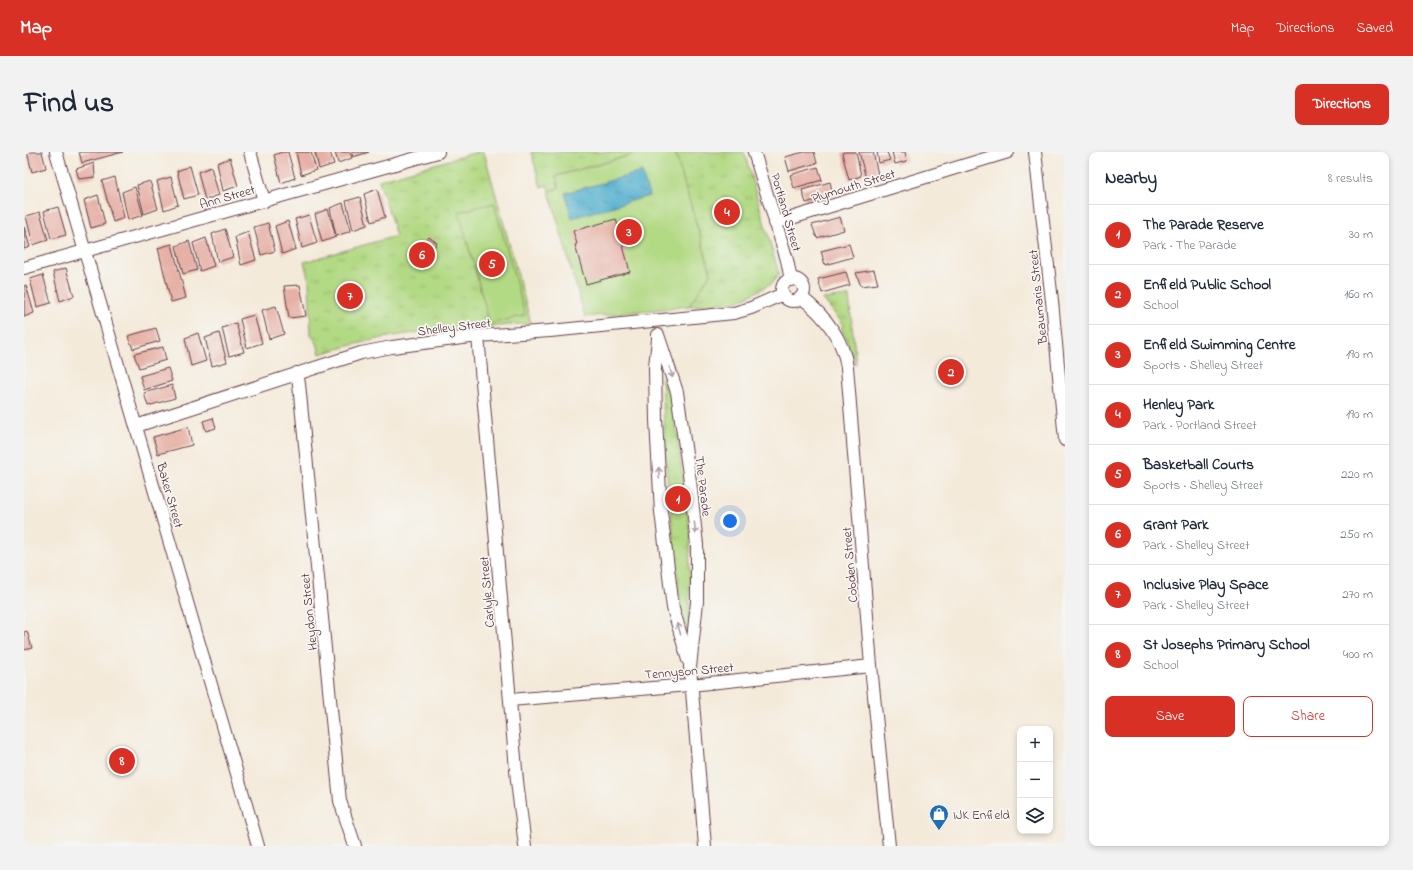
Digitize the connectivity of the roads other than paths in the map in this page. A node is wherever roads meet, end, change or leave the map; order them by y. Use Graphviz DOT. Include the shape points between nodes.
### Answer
graph roads {
  1 [pos="56,152"];
  2 [pos="250,152"];
  3 [pos="438,152"];
  4 [pos="754,152"];
  5 [pos="1008,152"];
  6 [pos="1035,152"];
  7 [pos="418,155"];
  8 [pos="264,201"];
  9 [pos="775,222"];
  10 [pos="85,250"];
  11 [pos="24,268"];
  12 [pos="791,280"];
  13 [pos="783,294"];
  14 [pos="801,297"];
  15 [pos="657,320"];
  16 [pos="658,335"];
  17 [pos="478,336"];
  18 [pos="297,373"];
  19 [pos="136,426"];
  20 [pos="1065,440"];
  21 [pos="871,666"];
  22 [pos="690,667"];
  23 [pos="691,685"];
  24 [pos="510,700"];
  25 [pos="258,846"];
  26 [pos="355,846"];
  27 [pos="525,846"];
  28 [pos="705,846"];
  29 [pos="889,846"];
  1 -- 10 [label="street, Baker Street"];
  2 -- 8 [label="street"];
  3 -- 7 [label="street, Ann Street"];
  4 -- 9 [label="street, Portland Street"];
  5 -- 9 [label="street, Plymouth Street"];
  6 -- 20 [label="street, Beaumaris Street"];
  7 -- 8 [label="street, Ann Street"];
  8 -- 10 [label="street, Ann Street"];
  9 -- 12 [label="street, Portland Street"];
  10 -- 11 [label="street, Ann Street"];
  10 -- 19 [label="street, Baker Street"];
  12 -- 13 [label="street" via="784,285"];
  12 -- 14 [label="street" via="797,280 802,285 804,291"];
  13 -- 14 [label="street" via="791,301"];
  13 -- 15 [label="street, Shelley Street" via="734,313"];
  14 -- 21 [label="street, Cobden Street" via="835,333 846,355"];
  15 -- 16 [label="street, The Parade"];
  15 -- 17 [label="street, Shelley Street"];
  22 -- 16 [label="street, The Parade, one-way" via="673,608 661,512 656,420"];
  16 -- 22 [label="street, The Parade, one-way" via="677,392 697,545 697,602"];
  17 -- 18 [label="street, Shelley Street" via="361,353"];
  17 -- 24 [label="street, Carlyle Street"];
  18 -- 19 [label="street, Shelley Street"];
  18 -- 26 [label="street, Heydon Street" via="340,801"];
  19 -- 25 [label="street, Baker Street"];
  21 -- 23 [label="street, Tennyson Street"];
  21 -- 29 [label="street, Cobden Street"];
  22 -- 23 [label="street, The Parade"];
  23 -- 24 [label="street, Tennyson Street"];
  23 -- 28 [label="street, The Parade"];
  24 -- 27 [label="street, Carlyle Street"];
}
